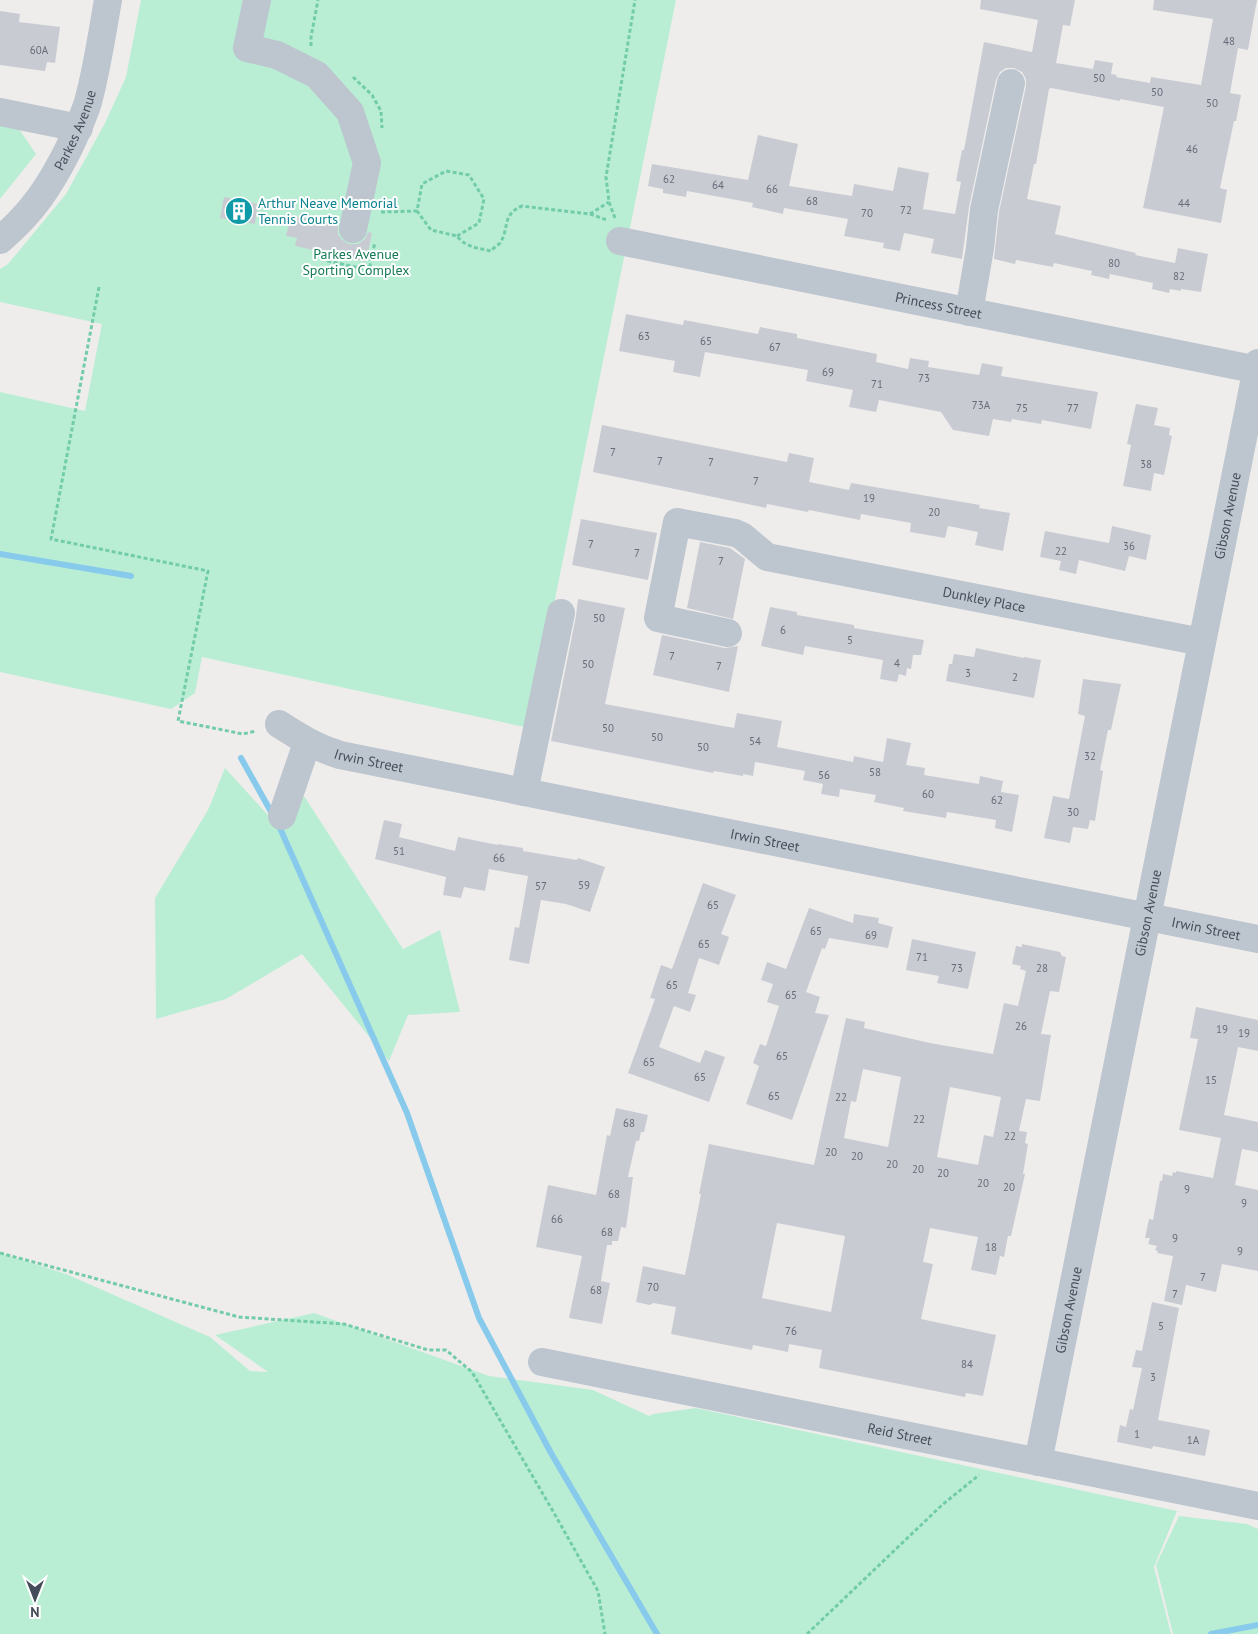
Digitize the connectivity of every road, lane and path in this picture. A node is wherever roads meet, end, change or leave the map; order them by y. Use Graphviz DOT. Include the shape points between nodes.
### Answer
graph roads {
  1 [pos="108,0"];
  2 [pos="257,0"];
  3 [pos="635,0"];
  4 [pos="1011,83"];
  5 [pos="0,112"];
  6 [pos="79,128"];
  7 [pos="609,202"];
  8 [pos="417,211"];
  9 [pos="381,212"];
  10 [pos="590,214"];
  11 [pos="353,229"];
  12 [pos="619,233"];
  13 [pos="457,236"];
  14 [pos="0,240"];
  15 [pos="99,287"];
  16 [pos="969,312"];
  17 [pos="1258,368"];
  18 [pos="561,613"];
  19 [pos="728,633"];
  20 [pos="1202,642"];
  21 [pos="279,724"];
  22 [pos="307,743"];
  23 [pos="524,792"];
  24 [pos="282,816"];
  25 [pos="1147,917"];
  26 [pos="1258,939"];
  27 [pos="0,1253"];
  28 [pos="542,1362"];
  29 [pos="1005,1455"];
  30 [pos="1038,1462"];
  31 [pos="1258,1506"];
  32 [pos="605,1634"];
  33 [pos="807,1634"];
  1 -- 6 [label="street, Parkes Avenue" via="88,102"];
  2 -- 11 [label="street" via="247,48 277,55 317,75 350,112 367,163"];
  3 -- 7 [label="path" via="606,177"];
  4 -- 16 [label="street" via="984,210"];
  5 -- 6 [label="street"];
  6 -- 14 [label="street, Parkes Avenue" via="45,192 29,213"];
  7 -- 10 [label="path"];
  7 -- 12 [label="path"];
  8 -- 9 [label="path"];
  8 -- 13 [label="path" via="431,230"];
  8 -- 13 [label="path" via="422,184 446,171 469,175 484,199 479,223"];
  10 -- 12 [label="path"];
  10 -- 13 [label="path" via="522,206 513,210 503,236 490,251 462,243"];
  12 -- 16 [label="street, Princess Street"];
  15 -- 21 [label="path" via="51,539 208,571 178,721 243,734"];
  16 -- 17 [label="street, Princess Street"];
  17 -- 20 [label="street, Gibson Avenue"];
  18 -- 23 [label="street"];
  19 -- 20 [label="street, Dunkley Place" via="658,618 677,522 735,533 767,557"];
  20 -- 25 [label="street, Gibson Avenue"];
  21 -- 22 [label="street, Irwin Street"];
  22 -- 23 [label="street, Irwin Street" via="340,755"];
  22 -- 24 [label="street"];
  23 -- 25 [label="street, Irwin Street"];
  25 -- 26 [label="street, Irwin Street"];
  25 -- 30 [label="street, Gibson Avenue"];
  27 -- 32 [label="path" via="239,1317 344,1324 428,1350 446,1350 472,1372 598,1591"];
  28 -- 29 [label="street, Reid Street"];
  29 -- 30 [label="street, Reid Street"];
  29 -- 33 [label="path" via="942,1505"];
  30 -- 31 [label="street, Reid Street"];
}
